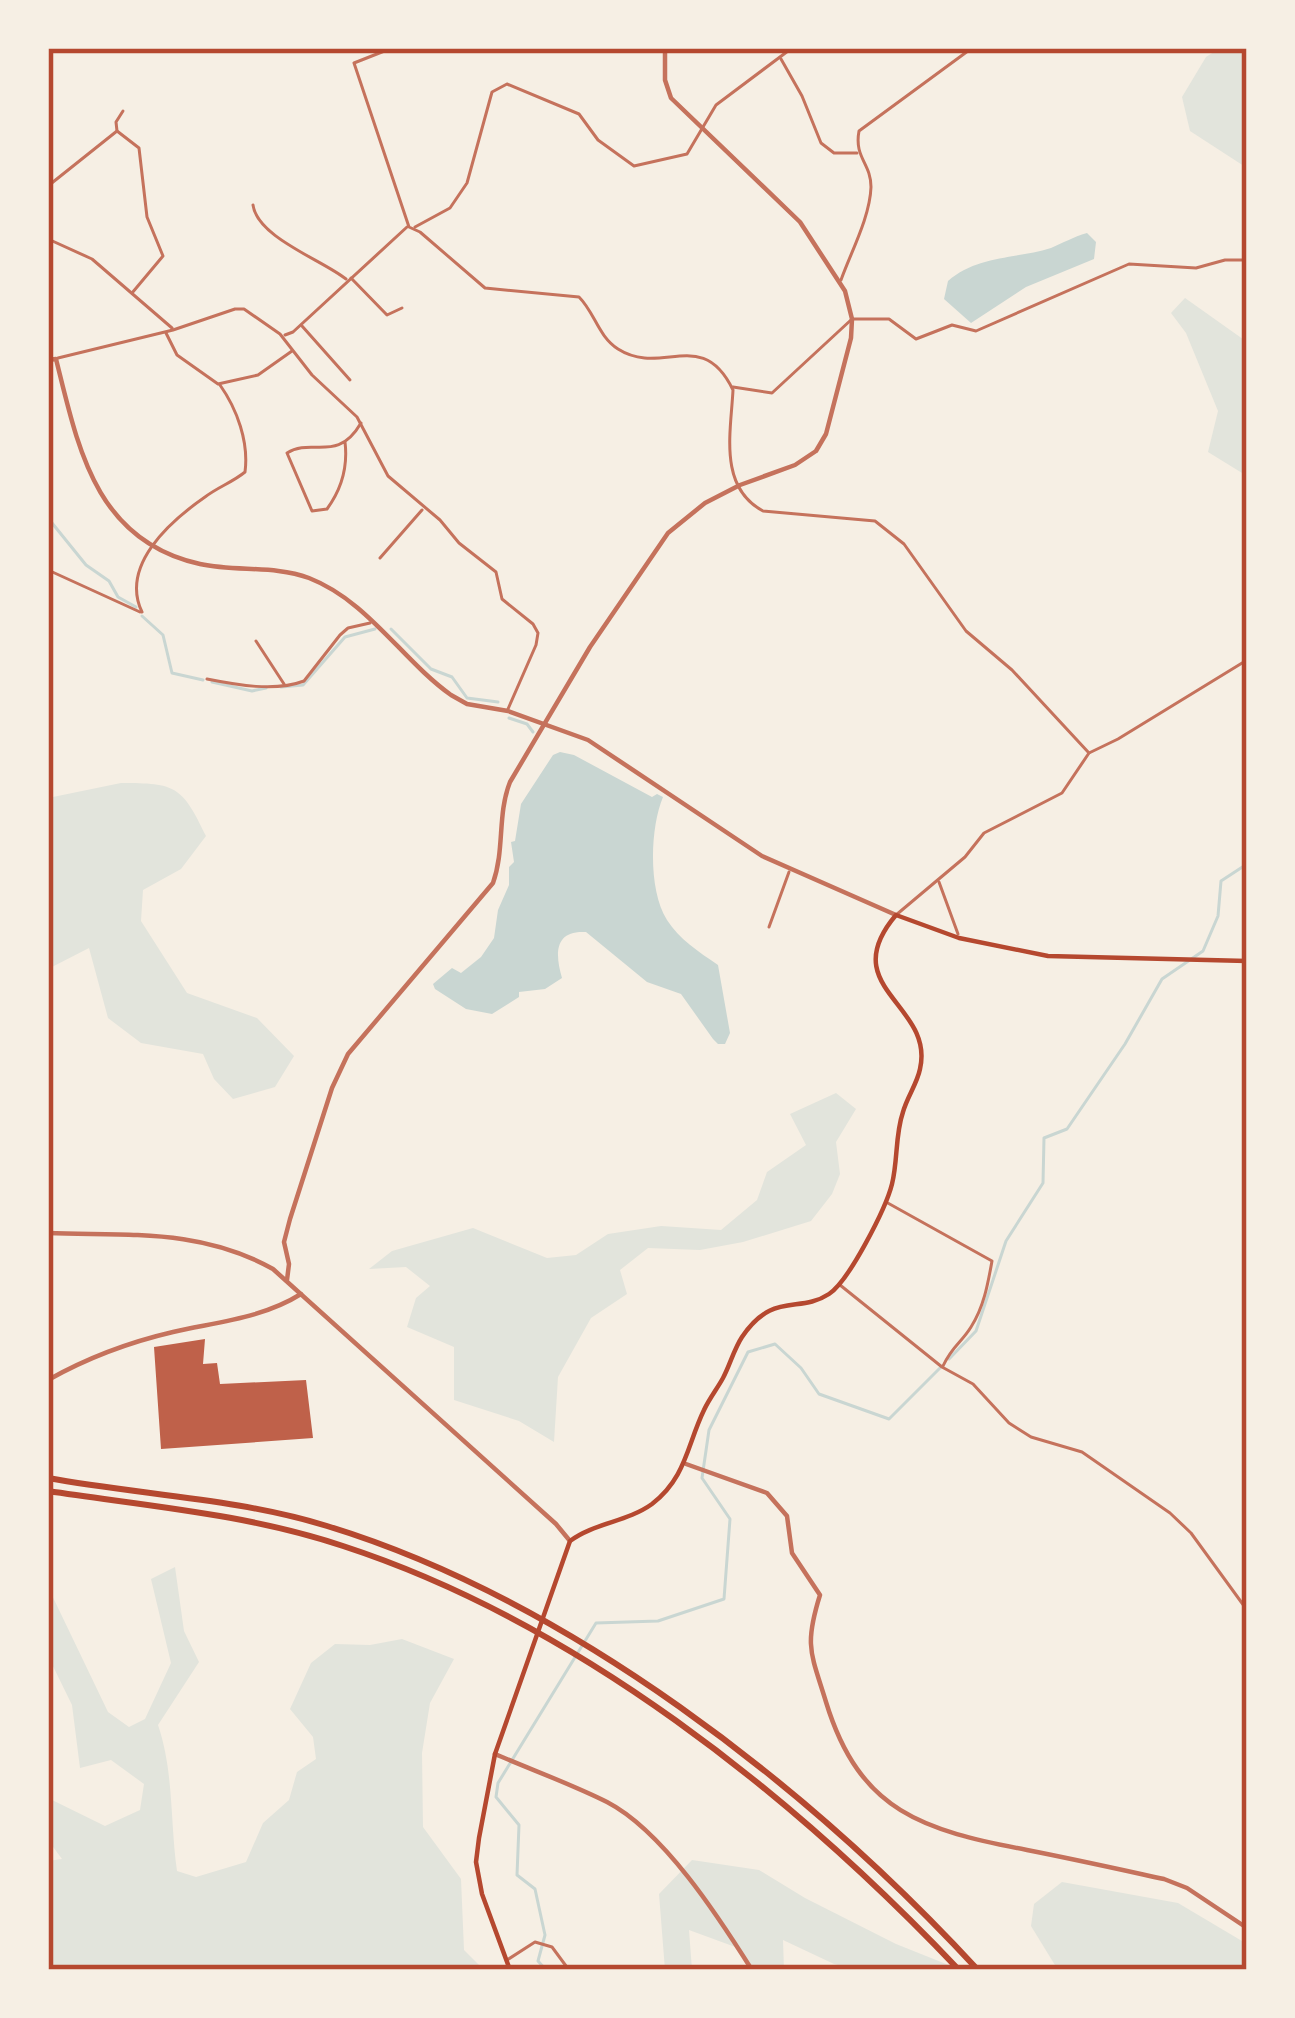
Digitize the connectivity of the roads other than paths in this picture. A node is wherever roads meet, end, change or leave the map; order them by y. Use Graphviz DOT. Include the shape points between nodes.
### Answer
graph roads {
  1 [pos="665,48"];
  2 [pos="792,48"];
  3 [pos="972,48"];
  4 [pos="387,50"];
  5 [pos="780,58"];
  6 [pos="123,111"];
  7 [pos="701,130"];
  8 [pos="117,131"];
  9 [pos="857,153"];
  10 [pos="48,186"];
  11 [pos="253,205"];
  12 [pos="411,227"];
  13 [pos="48,239"];
  14 [pos="1247,260"];
  15 [pos="349,280"];
  16 [pos="840,282"];
  17 [pos="132,293"];
  18 [pos="402,308"];
  19 [pos="852,319"];
  20 [pos="301,325"];
  21 [pos="173,329"];
  22 [pos="166,331"];
  23 [pos="280,334"];
  24 [pos="293,350"];
  25 [pos="52,359"];
  26 [pos="350,380"];
  27 [pos="220,385"];
  28 [pos="731,387"];
  29 [pos="361,424"];
  30 [pos="345,442"];
  31 [pos="740,485"];
  32 [pos="424,508"];
  33 [pos="153,546"];
  34 [pos="380,558"];
  35 [pos="48,570"];
  36 [pos="374,622"];
  37 [pos="256,641"];
  38 [pos="1247,660"];
  39 [pos="207,679"];
  40 [pos="284,684"];
  41 [pos="508,711"];
  42 [pos="547,724"];
  43 [pos="1089,753"];
  44 [pos="790,870"];
  45 [pos="938,880"];
  46 [pos="896,915"];
  47 [pos="769,927"];
  48 [pos="958,938"];
  49 [pos="1247,961"];
  50 [pos="886,1202"];
  51 [pos="48,1233"];
  52 [pos="287,1280"];
  53 [pos="840,1285"];
  54 [pos="301,1294"];
  55 [pos="942,1367"];
  56 [pos="48,1380"];
  57 [pos="686,1464"];
  58 [pos="48,1478"];
  59 [pos="48,1491"];
  60 [pos="570,1541"];
  61 [pos="1247,1610"];
  62 [pos="495,1754"];
  63 [pos="1247,1928"];
  64 [pos="507,1960"];
  65 [pos="510,1970"];
  66 [pos="568,1970"];
  67 [pos="752,1970"];
  68 [pos="959,1970"];
  69 [pos="978,1970"];
  1 -- 7 [label="street" via="665,86"];
  2 -- 5 [label="street"];
  3 -- 9 [label="street" via="865,124"];
  4 -- 12 [label="street" via="354,62"];
  5 -- 7 [label="street" via="716,105"];
  5 -- 9 [label="street" via="821,143 834,153"];
  6 -- 8 [label="street"];
  7 -- 12 [label="street" via="687,154 634,166 598,140 579,113 507,84 492,92 467,183 450,208"];
  7 -- 16 [label="street" via="800,222"];
  8 -- 10 [label="street"];
  8 -- 17 [label="street" via="139,148 148,221 163,251"];
  9 -- 16 [label="street" via="871,189"];
  11 -- 15 [label="street" via="272,232"];
  12 -- 15 [label="street"];
  12 -- 28 [label="street" via="484,289 575,295 621,351 650,359 694,353"];
  13 -- 17 [label="street" via="92,259"];
  14 -- 19 [label="street" via="1196,268 1129,264 976,331 952,325 916,339 889,319"];
  15 -- 18 [label="street" via="387,315"];
  15 -- 20 [label="street"];
  16 -- 19 [label="street"];
  17 -- 21 [label="street"];
  19 -- 28 [label="street" via="772,393"];
  19 -- 31 [label="street" via="820,446 805,460"];
  20 -- 23 [label="street"];
  20 -- 26 [label="street"];
  21 -- 22 [label="street"];
  21 -- 23 [label="street" via="244,309"];
  22 -- 25 [label="street"];
  22 -- 27 [label="street" via="177,355"];
  23 -- 24 [label="street"];
  24 -- 27 [label="street" via="258,375"];
  24 -- 29 [label="street"];
  25 -- 33 [label="street" via="85,467 124,523"];
  27 -- 33 [label="street" via="237,414 245,472 200,500"];
  28 -- 31 [label="street" via="728,454"];
  29 -- 30 [label="street"];
  29 -- 32 [label="street" via="388,476"];
  30 -- 30 [label="street" via="346,470 331,505 312,511 287,453"];
  31 -- 42 [label="street" via="658,543"];
  31 -- 43 [label="street" via="763,511 875,521 904,544 966,631"];
  32 -- 34 [label="street"];
  32 -- 41 [label="street" via="496,572 502,599 538,633"];
  33 -- 35 [label="street" via="139,565 135,598 142,612"];
  33 -- 36 [label="street" via="199,564 308,578"];
  36 -- 40 [label="street" via="348,628 304,681"];
  36 -- 41 [label="street" via="451,695"];
  37 -- 40 [label="street"];
  38 -- 43 [label="street"];
  39 -- 40 [label="street"];
  41 -- 42 [label="street"];
  42 -- 44 [label="street" via="588,740"];
  42 -- 52 [label="street" via="502,803 494,883 360,1036 332,1088 284,1242"];
  43 -- 45 [label="street" via="1062,793 984,833"];
  44 -- 46 [label="street"];
  44 -- 47 [label="street"];
  45 -- 46 [label="street"];
  45 -- 48 [label="street"];
  46 -- 48 [label="main road"];
  46 -- 50 [label="main road" via="874,947 874,970 912,1028 921,1068 903,1109"];
  48 -- 49 [label="main road" via="1048,956"];
  50 -- 53 [label="main road"];
  50 -- 55 [label="street" via="992,1261 976,1318"];
  51 -- 52 [label="street" via="220,1244"];
  52 -- 54 [label="street"];
  53 -- 55 [label="street"];
  53 -- 57 [label="main road" via="767,1312 741,1338"];
  54 -- 56 [label="street" via="257,1315 98,1355"];
  54 -- 60 [label="street"];
  55 -- 61 [label="street" via="1031,1437 1082,1452 1170,1513"];
  57 -- 60 [label="main road" via="655,1502"];
  57 -- 63 [label="street" via="767,1493 787,1516 792,1553 820,1595 809,1646 835,1730 854,1768 884,1797 937,1830 1164,1879"];
  58 -- 69 [label="highway" via="290,1516 403,1552 503,1599 663,1698 790,1792"];
  59 -- 68 [label="highway" via="305,1534 498,1611 656,1709 782,1803"];
  60 -- 62 [label="main road"];
  62 -- 64 [label="main road" via="476,1862"];
  62 -- 67 [label="street" via="609,1803 644,1827"];
  64 -- 65 [label="main road"];
  64 -- 66 [label="street" via="535,1942 560,1953"];
}
